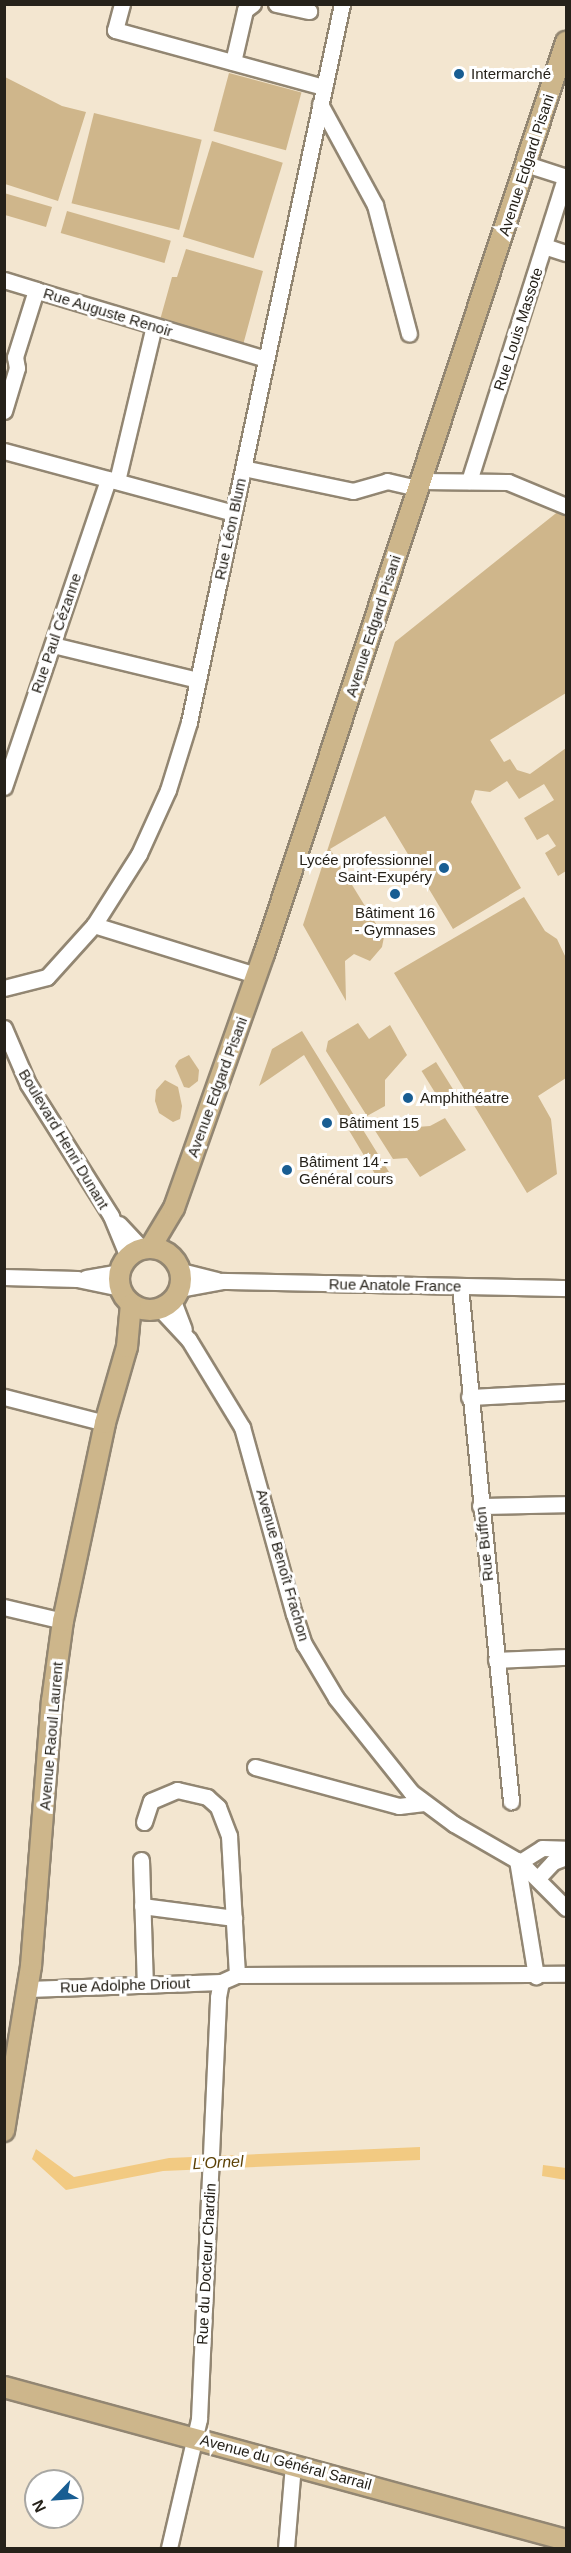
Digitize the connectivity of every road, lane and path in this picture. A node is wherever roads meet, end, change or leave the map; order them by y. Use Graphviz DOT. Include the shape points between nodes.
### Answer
graph roads {
  1 [pos="122,4"];
  2 [pos="253,4"];
  3 [pos="276,4"];
  4 [pos="342,4"];
  5 [pos="309,11"];
  6 [pos="567,42"];
  7 [pos="233,62"];
  8 [pos="324,87"];
  9 [pos="320,104"];
  10 [pos="526,164"];
  11 [pos="566,176"];
  12 [pos="544,246"];
  13 [pos="567,253"];
  14 [pos="4,280"];
  15 [pos="36,290"];
  16 [pos="154,326"];
  17 [pos="409,334"];
  18 [pos="266,359"];
  19 [pos="4,411"];
  20 [pos="4,451"];
  21 [pos="243,468"];
  22 [pos="112,480"];
  23 [pos="469,481"];
  24 [pos="420,484"];
  25 [pos="567,506"];
  26 [pos="233,513"];
  27 [pos="53,645"];
  28 [pos="198,681"];
  29 [pos="4,787"];
  30 [pos="94,925"];
  31 [pos="256,975"];
  32 [pos="4,988"];
  33 [pos="4,1028"];
  34 [pos="4,1277"];
  35 [pos="150,1279"];
  36 [pos="460,1287"];
  37 [pos="567,1288"];
  38 [pos="567,1392"];
  39 [pos="4,1397"];
  40 [pos="469,1397"];
  41 [pos="105,1423"];
  42 [pos="567,1504"];
  43 [pos="480,1506"];
  44 [pos="4,1607"];
  45 [pos="63,1621"];
  46 [pos="567,1657"];
  47 [pos="496,1660"];
  48 [pos="255,1767"];
  49 [pos="511,1801"];
  50 [pos="424,1803"];
  51 [pos="144,1822"];
  52 [pos="567,1850"];
  53 [pos="567,1857"];
  54 [pos="141,1860"];
  55 [pos="519,1861"];
  56 [pos="539,1877"];
  57 [pos="142,1906"];
  58 [pos="567,1908"];
  59 [pos="234,1918"];
  60 [pos="567,1974"];
  61 [pos="237,1975"];
  62 [pos="536,1976"];
  63 [pos="221,1982"];
  64 [pos="145,1985"];
  65 [pos="28,1989"];
  66 [pos="4,2131"];
  67 [pos="5,2388"];
  68 [pos="196,2437"];
  69 [pos="293,2464"];
  70 [pos="567,2540"];
  71 [pos="544,2541"];
  72 [pos="168,2548"];
  73 [pos="286,2548"];
  1 -- 7 [label="street" via="115,30"];
  2 -- 7 [label="street" via="246,10"];
  3 -- 5 [label="street"];
  4 -- 8 [label="street, Rue Léon Blum"];
  6 -- 10 [label="main road, Avenue Edgard Pisani"];
  7 -- 8 [label="street"];
  8 -- 9 [label="street, Rue Léon Blum"];
  9 -- 17 [label="street" via="375,206"];
  9 -- 18 [label="street, Rue Léon Blum"];
  10 -- 11 [label="street"];
  10 -- 24 [label="main road, Avenue Edgard Pisani"];
  11 -- 12 [label="street, Rue Louis Massote"];
  12 -- 13 [label="street"];
  12 -- 23 [label="street, Rue Louis Massote"];
  14 -- 15 [label="street"];
  15 -- 16 [label="street, Rue Auguste Renoir"];
  15 -- 19 [label="street, Rue Auguste Renoir" via="15,357 17,368"];
  16 -- 18 [label="street, Rue Auguste Renoir"];
  16 -- 22 [label="street, Rue Paul Cézanne"];
  18 -- 21 [label="street, Rue Léon Blum"];
  20 -- 22 [label="street"];
  21 -- 24 [label="street" via="353,491 387,481"];
  21 -- 26 [label="street, Rue Léon Blum"];
  22 -- 26 [label="street"];
  22 -- 27 [label="street, Rue Paul Cézanne"];
  23 -- 24 [label="street"];
  23 -- 25 [label="street" via="508,482"];
  24 -- 31 [label="main road, Avenue Edgard Pisani"];
  26 -- 28 [label="street, Rue Léon Blum"];
  27 -- 28 [label="street"];
  27 -- 29 [label="street, Rue Paul Cézanne"];
  28 -- 30 [label="street, Rue Léon Blum" via="168,790 139,854"];
  30 -- 31 [label="street"];
  30 -- 32 [label="street, Rue Léon Blum" via="47,977"];
  31 -- 35 [label="main road, Avenue Edgard Pisani"];
  33 -- 35 [label="street, Boulevard Henri Dunant" via="28,1084"];
  34 -- 35 [label="street, Rue Anatole France"];
  35 -- 36 [label="street, Rue Anatole France"];
  35 -- 41 [label="main road, Avenue Raoul Laurent"];
  35 -- 50 [label="street, Avenue Benoît Frachon" via="242,1427 304,1644 336,1698 372,1747"];
  36 -- 37 [label="street, Rue Anatole France"];
  36 -- 40 [label="street, Rue Buffon"];
  38 -- 40 [label="street"];
  39 -- 41 [label="street"];
  40 -- 43 [label="street, Rue Buffon"];
  41 -- 45 [label="main road, Avenue Raoul Laurent"];
  42 -- 43 [label="street"];
  43 -- 47 [label="street, Rue Buffon"];
  44 -- 45 [label="street"];
  45 -- 65 [label="main road, Avenue Raoul Laurent" via="52,1701 41,1874"];
  46 -- 47 [label="street"];
  47 -- 49 [label="street, Rue Buffon"];
  48 -- 50 [label="street" via="399,1806"];
  50 -- 55 [label="street, Avenue Benoît Frachon"];
  51 -- 59 [label="street" via="151,1801 177,1790 207,1797 218,1808 229,1836"];
  52 -- 55 [label="street" via="542,1848"];
  53 -- 56 [label="street" via="553,1862"];
  54 -- 57 [label="street"];
  55 -- 56 [label="street, Avenue Benoît Frachon"];
  55 -- 62 [label="street"];
  56 -- 58 [label="street, Avenue Benoît Frachon"];
  57 -- 59 [label="street"];
  57 -- 64 [label="street"];
  59 -- 61 [label="street"];
  60 -- 62 [label="street"];
  61 -- 62 [label="street"];
  61 -- 63 [label="street"];
  63 -- 64 [label="street, Rue Adolphe Driout"];
  63 -- 68 [label="street, Rue du Docteur Chardin"];
  64 -- 65 [label="street, Rue Adolphe Driout"];
  65 -- 66 [label="main road, Avenue Raoul Laurent"];
  67 -- 68 [label="main road, Avenue du Général Sarrail"];
  68 -- 69 [label="main road, Avenue du Général Sarrail"];
  68 -- 72 [label="street, Rue du Docteur Chardin"];
  69 -- 71 [label="main road, Avenue du Général Sarrail"];
  69 -- 73 [label="street"];
  70 -- 71 [label="main road, Avenue du Général Sarrail"];
}
